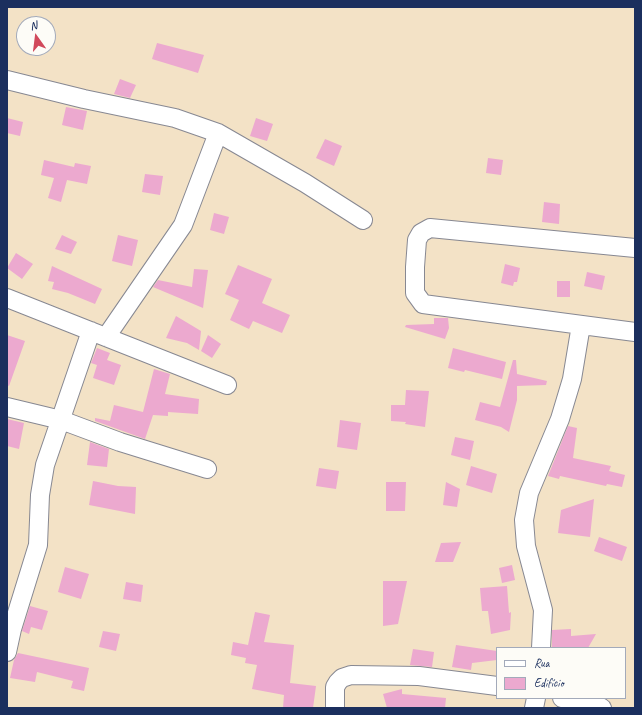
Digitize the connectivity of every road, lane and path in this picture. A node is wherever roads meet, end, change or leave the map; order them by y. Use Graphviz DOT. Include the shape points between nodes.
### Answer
graph roads {
  1 [pos="7,80"];
  2 [pos="218,134"];
  3 [pos="363,220"];
  4 [pos="635,248"];
  5 [pos="7,298"];
  6 [pos="581,325"];
  7 [pos="635,332"];
  8 [pos="99,334"];
  9 [pos="228,385"];
  10 [pos="7,408"];
  11 [pos="61,420"];
  12 [pos="207,469"];
  13 [pos="541,647"];
  14 [pos="7,652"];
  15 [pos="496,686"];
  16 [pos="570,699"];
  17 [pos="335,708"];
  18 [pos="602,708"];
  1 -- 2 [label="street" via="175,118"];
  2 -- 3 [label="street" via="305,183"];
  2 -- 8 [label="street" via="183,225"];
  4 -- 6 [label="street" via="430,228 421,233 417,240 415,294 423,304"];
  5 -- 8 [label="street"];
  6 -- 7 [label="street"];
  6 -- 13 [label="street" via="572,379 562,412 529,493 524,520 526,546 543,610"];
  8 -- 9 [label="street"];
  8 -- 11 [label="street"];
  10 -- 11 [label="street"];
  11 -- 12 [label="street" via="120,442"];
  11 -- 14 [label="street" via="45,465 40,495 38,545"];
  15 -- 17 [label="street" via="420,676 350,675 342,678 335,687"];
  16 -- 18 [label="street" via="592,702"];
}
